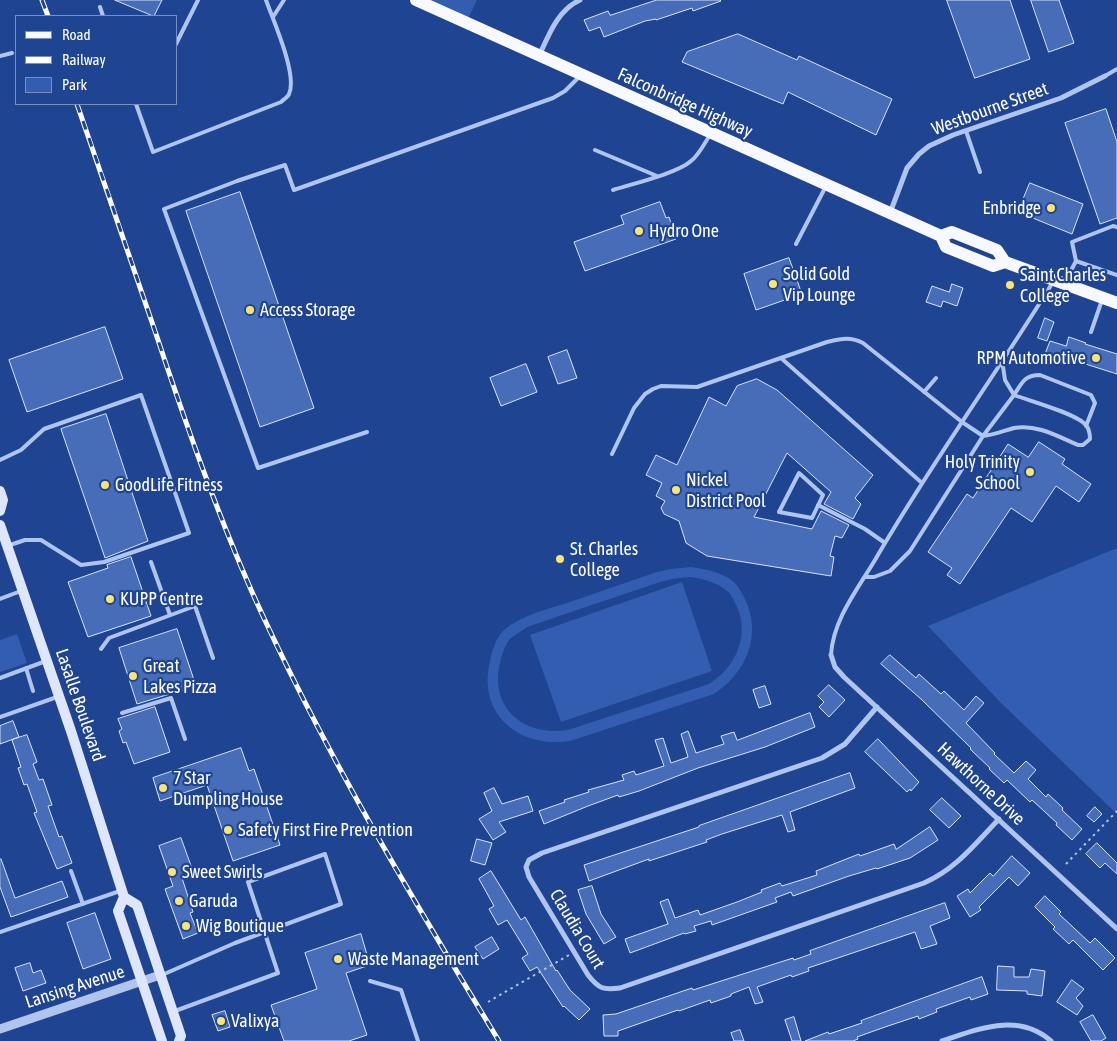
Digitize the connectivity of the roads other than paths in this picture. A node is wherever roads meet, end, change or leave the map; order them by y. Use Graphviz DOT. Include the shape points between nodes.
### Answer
graph roads {
  1 [pos="198,0"];
  2 [pos="266,0"];
  3 [pos="284,0"];
  4 [pos="416,0"];
  5 [pos="580,0"];
  6 [pos="100,7"];
  7 [pos="103,15"];
  8 [pos="273,17"];
  9 [pos="178,40"];
  10 [pos="12,52"];
  11 [pos="540,55"];
  12 [pos="0,56"];
  13 [pos="1117,69"];
  14 [pos="580,75"];
  15 [pos="1105,76"];
  16 [pos="136,105"];
  17 [pos="966,131"];
  18 [pos="711,134"];
  19 [pos="595,150"];
  20 [pos="980,172"];
  21 [pos="657,176"];
  22 [pos="827,186"];
  23 [pos="613,190"];
  24 [pos="890,213"];
  25 [pos="1117,227"];
  26 [pos="796,244"];
  27 [pos="1076,261"];
  28 [pos="1117,275"];
  29 [pos="1059,282"];
  30 [pos="1103,298"];
  31 [pos="1117,303"];
  32 [pos="1091,332"];
  33 [pos="780,358"];
  34 [pos="1002,360"];
  35 [pos="936,378"];
  36 [pos="924,392"];
  37 [pos="1014,395"];
  38 [pos="962,422"];
  39 [pos="1086,426"];
  40 [pos="367,432"];
  41 [pos="983,436"];
  42 [pos="612,454"];
  43 [pos="0,460"];
  44 [pos="922,483"];
  45 [pos="0,491"];
  46 [pos="818,505"];
  47 [pos="0,511"];
  48 [pos="0,525"];
  49 [pos="885,543"];
  50 [pos="8,546"];
  51 [pos="151,562"];
  52 [pos="865,577"];
  53 [pos="23,591"];
  54 [pos="0,599"];
  55 [pos="170,615"];
  56 [pos="101,649"];
  57 [pos="831,655"];
  58 [pos="213,658"];
  59 [pos="48,661"];
  60 [pos="26,668"];
  61 [pos="0,678"];
  62 [pos="33,691"];
  63 [pos="60,696"];
  64 [pos="877,707"];
  65 [pos="122,713"];
  66 [pos="0,717"];
  67 [pos="185,739"];
  68 [pos="999,819"];
  69 [pos="71,872"];
  70 [pos="123,894"];
  71 [pos="83,904"];
  72 [pos="1117,929"];
  73 [pos="0,932"];
  74 [pos="264,933"];
  75 [pos="160,975"];
  76 [pos="370,981"];
  77 [pos="141,982"];
  78 [pos="173,1012"];
  79 [pos="0,1029"];
  80 [pos="162,1041"];
  81 [pos="179,1041"];
  82 [pos="418,1041"];
  83 [pos="942,1041"];
  84 [pos="1051,1041"];
  1 -- 9 [label="lane"];
  2 -- 8 [label="lane"];
  3 -- 8 [label="lane"];
  4 -- 11 [label="main road, Falconbridge Highway"];
  5 -- 11 [label="street" via="555,23"];
  6 -- 7 [label="lane"];
  8 -- 16 [label="lane" via="291,77 289,94 281,102 153,152"];
  10 -- 12 [label="lane"];
  11 -- 14 [label="main road, Falconbridge Highway"];
  13 -- 15 [label="lane"];
  14 -- 18 [label="main road, Falconbridge Highway"];
  14 -- 40 [label="lane" via="553,98 294,190 285,165 164,209 258,468"];
  15 -- 17 [label="street, Westbourne Street" via="1061,98"];
  17 -- 20 [label="lane"];
  17 -- 24 [label="street, Westbourne Street" via="929,146 914,159 907,168"];
  18 -- 21 [label="lane" via="689,163"];
  18 -- 22 [label="main road, Falconbridge Highway"];
  19 -- 21 [label="lane"];
  21 -- 23 [label="lane"];
  22 -- 24 [label="main road, Falconbridge Highway"];
  22 -- 26 [label="lane"];
  24 -- 29 [label="main road, Falconbridge Highway" via="941,236 946,248 993,266 1005,262"];
  25 -- 27 [label="lane" via="1072,242"];
  27 -- 28 [label="lane"];
  27 -- 29 [label="lane"];
  29 -- 30 [label="main road, Falconbridge Highway"];
  29 -- 34 [label="lane"];
  30 -- 31 [label="main road, Falconbridge Highway"];
  30 -- 32 [label="lane"];
  33 -- 36 [label="lane" via="843,338 856,339"];
  33 -- 42 [label="lane" via="697,387 653,388 634,408"];
  33 -- 44 [label="lane"];
  34 -- 37 [label="lane" via="1005,380"];
  34 -- 38 [label="lane"];
  35 -- 36 [label="lane"];
  36 -- 38 [label="lane"];
  37 -- 39 [label="lane" via="1067,414"];
  37 -- 39 [label="lane" via="1031,375 1040,375 1091,395 1095,403"];
  37 -- 41 [label="lane"];
  38 -- 41 [label="lane"];
  38 -- 44 [label="lane"];
  39 -- 41 [label="lane" via="1090,438 1078,446 1035,427"];
  41 -- 52 [label="lane" via="910,551 890,571"];
  43 -- 50 [label="lane" via="22,450 44,429 141,395 189,533 91,565 81,565 41,540 25,540"];
  44 -- 49 [label="lane"];
  45 -- 47 [label="main road" via="3,500"];
  46 -- 46 [label="lane" via="823,495 799,473 779,512 812,518"];
  46 -- 49 [label="lane" via="865,528"];
  48 -- 50 [label="main road, Lasalle Boulevard"];
  49 -- 52 [label="lane"];
  50 -- 53 [label="main road, Lasalle Boulevard"];
  51 -- 55 [label="lane"];
  52 -- 57 [label="lane" via="836,628"];
  53 -- 54 [label="lane"];
  53 -- 59 [label="main road, Lasalle Boulevard"];
  55 -- 56 [label="lane" via="109,638"];
  55 -- 58 [label="lane" via="195,606"];
  57 -- 64 [label="street, Hawthorne Drive" via="835,667"];
  59 -- 60 [label="lane"];
  59 -- 63 [label="main road, Lasalle Boulevard"];
  60 -- 61 [label="lane"];
  60 -- 62 [label="lane"];
  63 -- 66 [label="lane"];
  63 -- 70 [label="main road, Lasalle Boulevard"];
  64 -- 68 [label="street, Hawthorne Drive"];
  64 -- 68 [label="street, Claudia Court" via="845,744 822,758 529,860 526,867 529,877 595,984 607,990 620,988 934,879 957,863"];
  65 -- 67 [label="lane" via="171,698"];
  68 -- 72 [label="street, Hawthorne Drive"];
  69 -- 71 [label="lane"];
  70 -- 71 [label="lane"];
  70 -- 75 [label="main road, Lasalle Boulevard" via="137,905"];
  70 -- 77 [label="main road, Lasalle Boulevard" via="118,911"];
  71 -- 73 [label="lane"];
  74 -- 74 [label="lane" via="341,904 325,854 248,882"];
  74 -- 75 [label="lane"];
  74 -- 78 [label="lane" via="278,973"];
  75 -- 77 [label="street, Lansing Avenue"];
  75 -- 78 [label="main road, Lasalle Boulevard"];
  76 -- 82 [label="lane" via="401,990"];
  77 -- 79 [label="street, Lansing Avenue"];
  77 -- 80 [label="main road, Lasalle Boulevard"];
  78 -- 81 [label="main road, Lasalle Boulevard" via="181,1036"];
  83 -- 84 [label="street" via="976,1030 1022,1025"];
}
